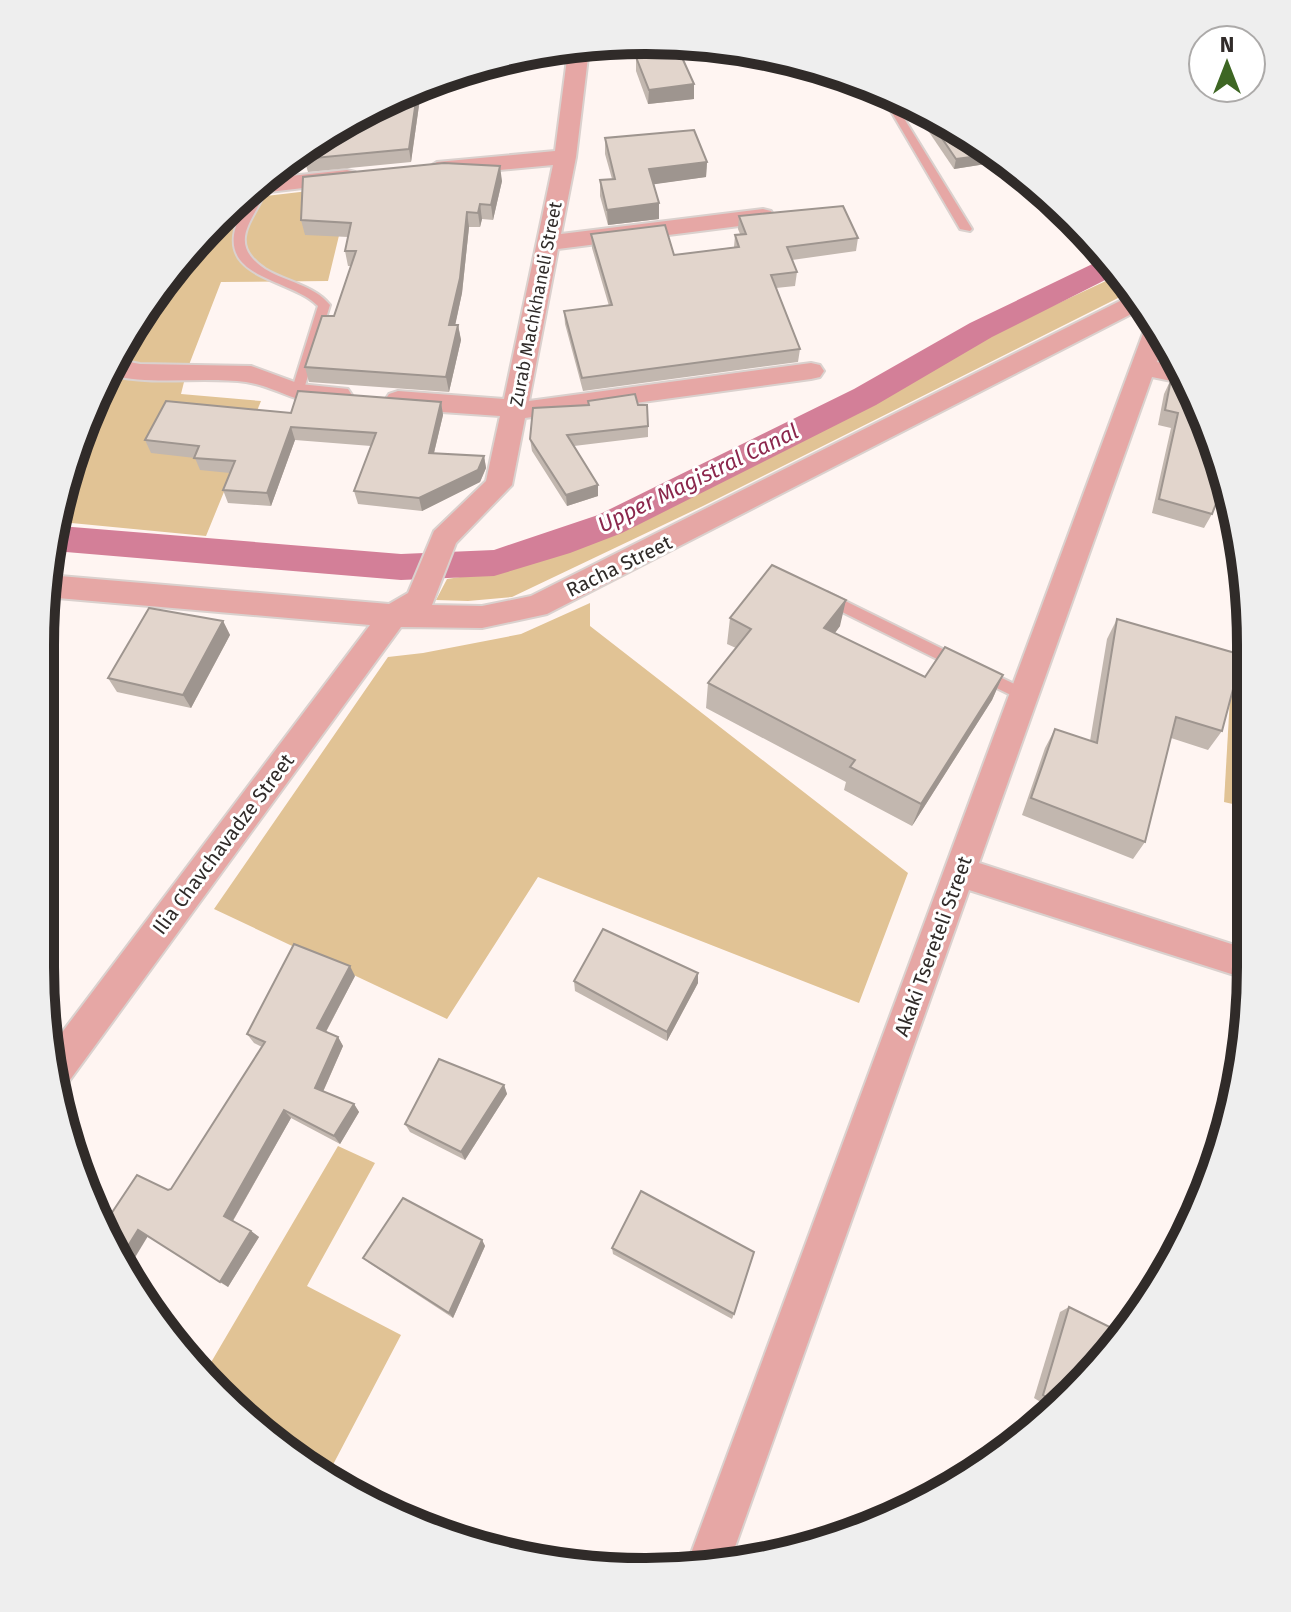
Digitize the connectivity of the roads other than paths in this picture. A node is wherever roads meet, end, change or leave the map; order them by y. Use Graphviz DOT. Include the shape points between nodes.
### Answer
graph roads {
  1 [pos="578,58"];
  2 [pos="893,108"];
  3 [pos="565,157"];
  4 [pos="413,171"];
  5 [pos="367,176"];
  6 [pos="279,181"];
  7 [pos="252,204"];
  8 [pos="763,216"];
  9 [pos="966,229"];
  10 [pos="548,243"];
  11 [pos="1129,306"];
  12 [pos="1153,341"];
  13 [pos="1144,367"];
  14 [pos="123,369"];
  15 [pos="811,371"];
  16 [pos="1170,373"];
  17 [pos="297,392"];
  18 [pos="515,409"];
  19 [pos="444,538"];
  20 [pos="57,587"];
  21 [pos="811,590"];
  22 [pos="406,608"];
  23 [pos="1024,695"];
  24 [pos="960,872"];
  25 [pos="1237,962"];
  26 [pos="62,1062"];
  27 [pos="711,1554"];
  1 -- 3 [label="street, Zurab Machkhaneli Street"];
  2 -- 9 [label="lane"];
  3 -- 4 [label="street"];
  3 -- 10 [label="street, Zurab Machkhaneli Street"];
  5 -- 6 [label="street"];
  7 -- 17 [label="lane" via="239,233 239,250 249,265 324,305"];
  8 -- 10 [label="street"];
  10 -- 18 [label="street, Zurab Machkhaneli Street"];
  11 -- 22 [label="street, Racha Street" via="537,606 482,617"];
  12 -- 13 [label="street, Akaki Tsereteli Street"];
  13 -- 16 [label="street"];
  13 -- 23 [label="street, Akaki Tsereteli Street"];
  14 -- 17 [label="street" via="251,374"];
  15 -- 18 [label="street"];
  17 -- 18 [label="street"];
  18 -- 19 [label="street, Zurab Machkhaneli Street" via="499,485"];
  19 -- 22 [label="street, Ilia Chavchavadze Street"];
  20 -- 22 [label="street, Racha Street"];
  21 -- 23 [label="lane"];
  22 -- 26 [label="street, Ilia Chavchavadze Street"];
  23 -- 24 [label="street, Akaki Tsereteli Street"];
  24 -- 25 [label="street"];
  24 -- 27 [label="street, Akaki Tsereteli Street"];
}
